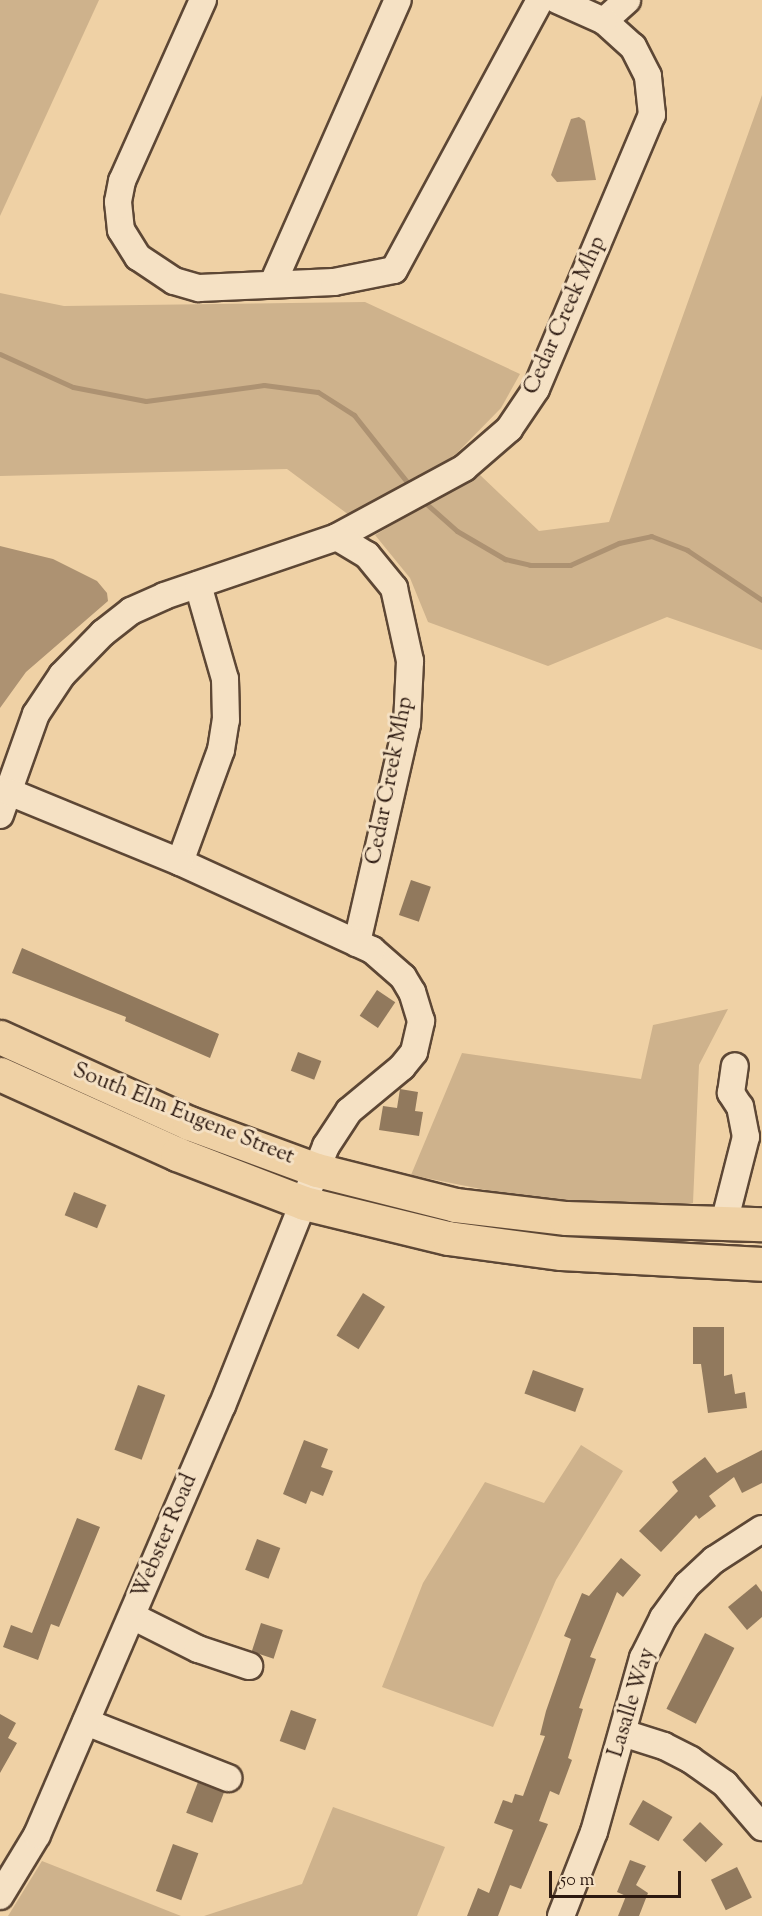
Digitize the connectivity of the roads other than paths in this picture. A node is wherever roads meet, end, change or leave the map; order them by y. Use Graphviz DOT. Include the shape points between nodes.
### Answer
graph roads {
  1 [pos="203,0"];
  2 [pos="398,0"];
  3 [pos="540,0"];
  4 [pos="557,0"];
  5 [pos="627,0"];
  6 [pos="604,21"];
  7 [pos="273,283"];
  8 [pos="337,537"];
  9 [pos="198,585"];
  10 [pos="5,804"];
  11 [pos="180,862"];
  12 [pos="357,943"];
  13 [pos="0,1037"];
  14 [pos="735,1066"];
  15 [pos="0,1074"];
  16 [pos="317,1170"];
  17 [pos="304,1203"];
  18 [pos="724,1223"];
  19 [pos="762,1224"];
  20 [pos="762,1264"];
  21 [pos="762,1529"];
  22 [pos="132,1616"];
  23 [pos="249,1666"];
  24 [pos="86,1722"];
  25 [pos="623,1733"];
  26 [pos="228,1778"];
  27 [pos="762,1827"];
  28 [pos="0,1896"];
  29 [pos="561,1916"];
  1 -- 7 [label="street" via="122,181 118,202 121,230 138,257 174,281 199,288"];
  2 -- 7 [label="street"];
  3 -- 7 [label="street" via="394,270 334,282"];
  4 -- 6 [label="street, Cedar Creek Mhp"];
  5 -- 6 [label="street"];
  6 -- 8 [label="street, Cedar Creek Mhp" via="623,35 642,61 652,91 652,115 536,389 509,429 464,468"];
  8 -- 9 [label="street, Cedar Creek Mhp"];
  8 -- 12 [label="street, Cedar Creek Mhp" via="367,555 394,588 410,661 407,724"];
  9 -- 10 [label="street, Cedar Creek Mhp" via="131,611 77,658 36,714"];
  9 -- 11 [label="street" via="225,679 226,720 221,750"];
  10 -- 11 [label="street, Cedar Creek Mhp"];
  11 -- 12 [label="street, Cedar Creek Mhp"];
  12 -- 16 [label="street, Cedar Creek Mhp" via="386,960 412,992 421,1015 419,1040 402,1067 349,1111 331,1137"];
  13 -- 16 [label="main road, South Elm Eugene Street" via="189,1123"];
  14 -- 18 [label="street" via="731,1093 740,1107 746,1137"];
  15 -- 17 [label="main road, South Elm Eugene Street" via="177,1154"];
  16 -- 17 [label="street, Webster Road"];
  16 -- 18 [label="main road, South Elm Eugene Street" via="455,1204 566,1218"];
  17 -- 20 [label="main road, South Elm Eugene Street" via="448,1238 561,1253"];
  17 -- 22 [label="street, Webster Road"];
  18 -- 19 [label="main road, South Elm Eugene Street"];
  21 -- 25 [label="street, Lasalle Way" via="714,1560 687,1585 663,1618 643,1658"];
  22 -- 23 [label="street" via="198,1649"];
  22 -- 24 [label="street, Webster Road"];
  24 -- 26 [label="street"];
  24 -- 28 [label="street, Webster Road" via="37,1835"];
  25 -- 27 [label="street" via="664,1746 691,1760 724,1784"];
  25 -- 29 [label="street, Lasalle Way" via="594,1832"];
}
